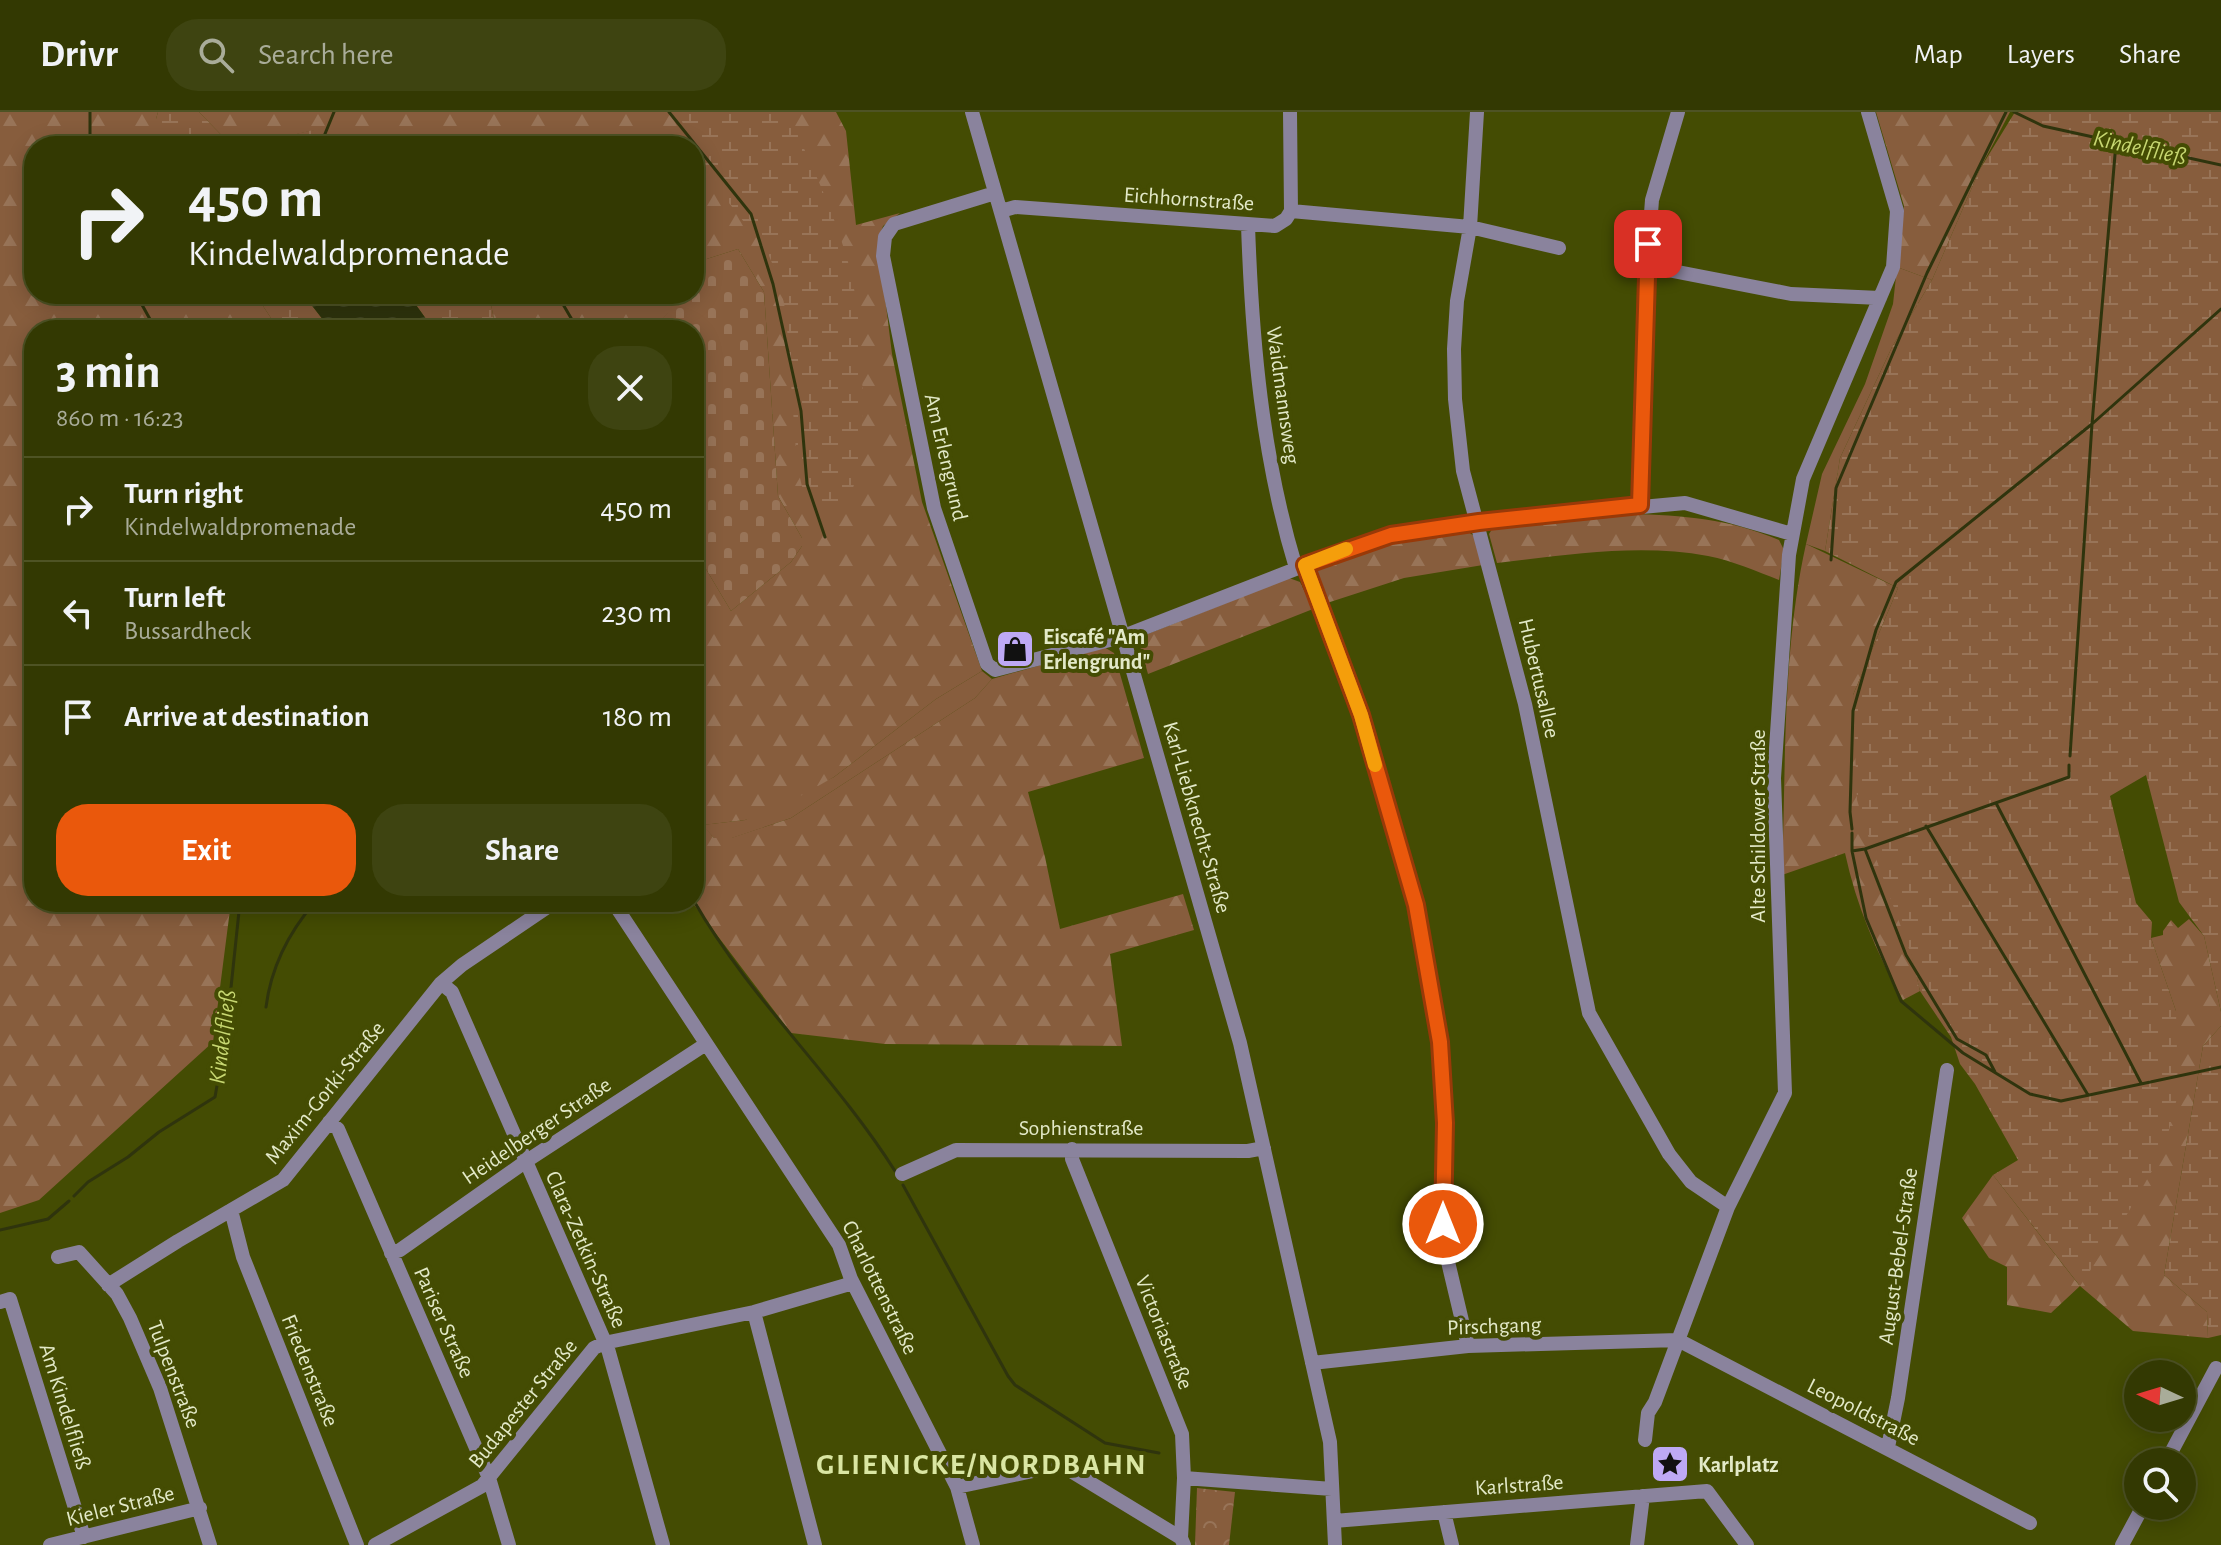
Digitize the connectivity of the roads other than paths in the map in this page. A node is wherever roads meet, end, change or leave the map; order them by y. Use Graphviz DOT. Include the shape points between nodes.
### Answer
graph roads {
  1 [pos="972,112"];
  2 [pos="1290,112"];
  3 [pos="1477,112"];
  4 [pos="1678,112"];
  5 [pos="1868,112"];
  6 [pos="995,193"];
  7 [pos="1001,211"];
  8 [pos="1291,211"];
  9 [pos="1248,225"];
  10 [pos="1470,227"];
  11 [pos="1559,248"];
  12 [pos="1647,266"];
  13 [pos="1880,298"];
  14 [pos="1640,505"];
  15 [pos="1479,522"];
  16 [pos="1792,534"];
  17 [pos="1301,567"];
  18 [pos="1121,637"];
  19 [pos="540,912"];
  20 [pos="620,912"];
  21 [pos="441,983"];
  22 [pos="706,1044"];
  23 [pos="1947,1070"];
  24 [pos="329,1122"];
  25 [pos="1264,1148"];
  26 [pos="1072,1149"];
  27 [pos="525,1162"];
  28 [pos="902,1174"];
  29 [pos="1728,1207"];
  30 [pos="231,1210"];
  31 [pos="391,1253"];
  32 [pos="58,1257"];
  33 [pos="853,1283"];
  34 [pos="108,1285"];
  35 [pos="0,1302"];
  36 [pos="754,1312"];
  37 [pos="1678,1340"];
  38 [pos="604,1343"];
  39 [pos="1468,1346"];
  40 [pos="1312,1363"];
  41 [pos="2216,1368"];
  42 [pos="1645,1440"];
  43 [pos="1888,1447"];
  44 [pos="2173,1448"];
  45 [pos="489,1478"];
  46 [pos="1184,1478"];
  47 [pos="957,1487"];
  48 [pos="1332,1489"];
  49 [pos="1643,1496"];
  50 [pos="200,1508"];
  51 [pos="1444,1512"];
  52 [pos="2135,1520"];
  53 [pos="1334,1521"];
  54 [pos="2030,1523"];
  55 [pos="84,1537"];
  56 [pos="1638,1539"];
  57 [pos="1182,1542"];
  58 [pos="50,1545"];
  59 [pos="210,1545"];
  60 [pos="357,1545"];
  61 [pos="375,1545"];
  62 [pos="509,1545"];
  63 [pos="663,1545"];
  64 [pos="815,1545"];
  65 [pos="973,1545"];
  66 [pos="1335,1545"];
  67 [pos="1452,1545"];
  68 [pos="1626,1545"];
  69 [pos="1747,1545"];
  70 [pos="2122,1545"];
  1 -- 6 [label="street, Karl-Liebknecht-Straße"];
  2 -- 8 [label="street"];
  3 -- 10 [label="street, Hubertusallee"];
  4 -- 12 [label="street" via="1652,200"];
  5 -- 13 [label="street, Alte Schildower Straße" via="1897,211 1893,267"];
  6 -- 7 [label="street, Karl-Liebknecht-Straße"];
  6 -- 18 [label="street, Am Erlengrund" via="894,224 885,237 883,256 934,508 990,668 1013,667"];
  7 -- 9 [label="street, Eichhornstraße" via="1015,207"];
  7 -- 18 [label="street, Karl-Liebknecht-Straße"];
  8 -- 9 [label="street, Eichhornstraße" via="1275,226"];
  8 -- 10 [label="street, Eichhornstraße"];
  9 -- 17 [label="street, Waidmannsweg" via="1262,422 1281,518"];
  10 -- 11 [label="street, Eichhornstraße"];
  10 -- 15 [label="street, Hubertusallee" via="1457,301 1455,387 1463,471"];
  12 -- 13 [label="street" via="1791,294"];
  12 -- 14 [label="street"];
  13 -- 16 [label="street, Alte Schildower Straße" via="1803,479"];
  14 -- 15 [label="street"];
  14 -- 16 [label="street" via="1685,503"];
  15 -- 17 [label="street" via="1370,540"];
  15 -- 29 [label="street, Hubertusallee" via="1525,704 1589,1013 1669,1154 1691,1182"];
  16 -- 29 [label="street, Alte Schildower Straße" via="1774,778 1785,1093"];
  17 -- 18 [label="street"];
  17 -- 39 [label="street, Waidmannsweg" via="1361,715 1416,905 1440,1042 1444,1245"];
  18 -- 25 [label="street, Karl-Liebknecht-Straße" via="1240,1043"];
  19 -- 21 [label="street, Maxim-Gorki-Straße"];
  20 -- 22 [label="street, Charlottenstraße"];
  21 -- 24 [label="street, Maxim-Gorki-Straße"];
  21 -- 27 [label="street, Clara-Zetkin-Straße" via="452,992"];
  22 -- 27 [label="street, Heidelberger Straße"];
  22 -- 33 [label="street, Charlottenstraße" via="822,1217"];
  23 -- 43 [label="street, August-Bebel-Straße"];
  24 -- 30 [label="street, Maxim-Gorki-Straße" via="283,1180"];
  24 -- 31 [label="street, Pariser Straße" via="338,1129"];
  25 -- 26 [label="street, Sophienstraße"];
  25 -- 40 [label="street, Karl-Liebknecht-Straße"];
  26 -- 28 [label="street, Sophienstraße" via="956,1150"];
  26 -- 46 [label="street, Victoriastraße" via="1182,1434"];
  27 -- 31 [label="street, Heidelberger Straße"];
  27 -- 38 [label="street, Clara-Zetkin-Straße"];
  29 -- 37 [label="street, Alte Schildower Straße"];
  30 -- 34 [label="street, Maxim-Gorki-Straße"];
  30 -- 60 [label="street, Friedenstraße" via="243,1257"];
  31 -- 45 [label="street, Pariser Straße"];
  32 -- 34 [label="street, Tulpenstraße" via="79,1252"];
  33 -- 36 [label="street, Budapester Straße"];
  33 -- 47 [label="street, Charlottenstraße"];
  34 -- 50 [label="street, Tulpenstraße" via="130,1318 160,1388"];
  35 -- 55 [label="street, Am Kindelfließ" via="10,1299"];
  36 -- 38 [label="street, Budapester Straße"];
  36 -- 64 [label="street"];
  37 -- 39 [label="street, Pirschgang"];
  37 -- 42 [label="street, Alte Schildower Straße" via="1648,1413"];
  37 -- 43 [label="street, Leopoldstraße"];
  38 -- 45 [label="street, Budapester Straße" via="594,1348"];
  38 -- 63 [label="street, Clara-Zetkin-Straße"];
  39 -- 40 [label="street, Pirschgang"];
  40 -- 48 [label="street, Karl-Liebknecht-Straße" via="1330,1442"];
  41 -- 44 [label="street"];
  43 -- 54 [label="street, Leopoldstraße"];
  45 -- 61 [label="street, Budapester Straße"];
  45 -- 62 [label="street, Pariser Straße"];
  46 -- 48 [label="street"];
  46 -- 57 [label="street, Victoriastraße"];
  47 -- 57 [label="street" via="1061,1465"];
  47 -- 65 [label="street, Charlottenstraße"];
  48 -- 53 [label="street, Karl-Liebknecht-Straße"];
  49 -- 51 [label="street, Karlstraße"];
  49 -- 56 [label="street"];
  49 -- 69 [label="street, Karlstraße" via="1707,1491"];
  50 -- 55 [label="street, Kieler Straße"];
  50 -- 59 [label="street, Tulpenstraße"];
  51 -- 53 [label="street, Karlstraße"];
  51 -- 67 [label="street"];
  52 -- 70 [label="street"];
  53 -- 66 [label="street, Karl-Liebknecht-Straße"];
  55 -- 58 [label="street, Kieler Straße"];
  56 -- 68 [label="street"];
}
